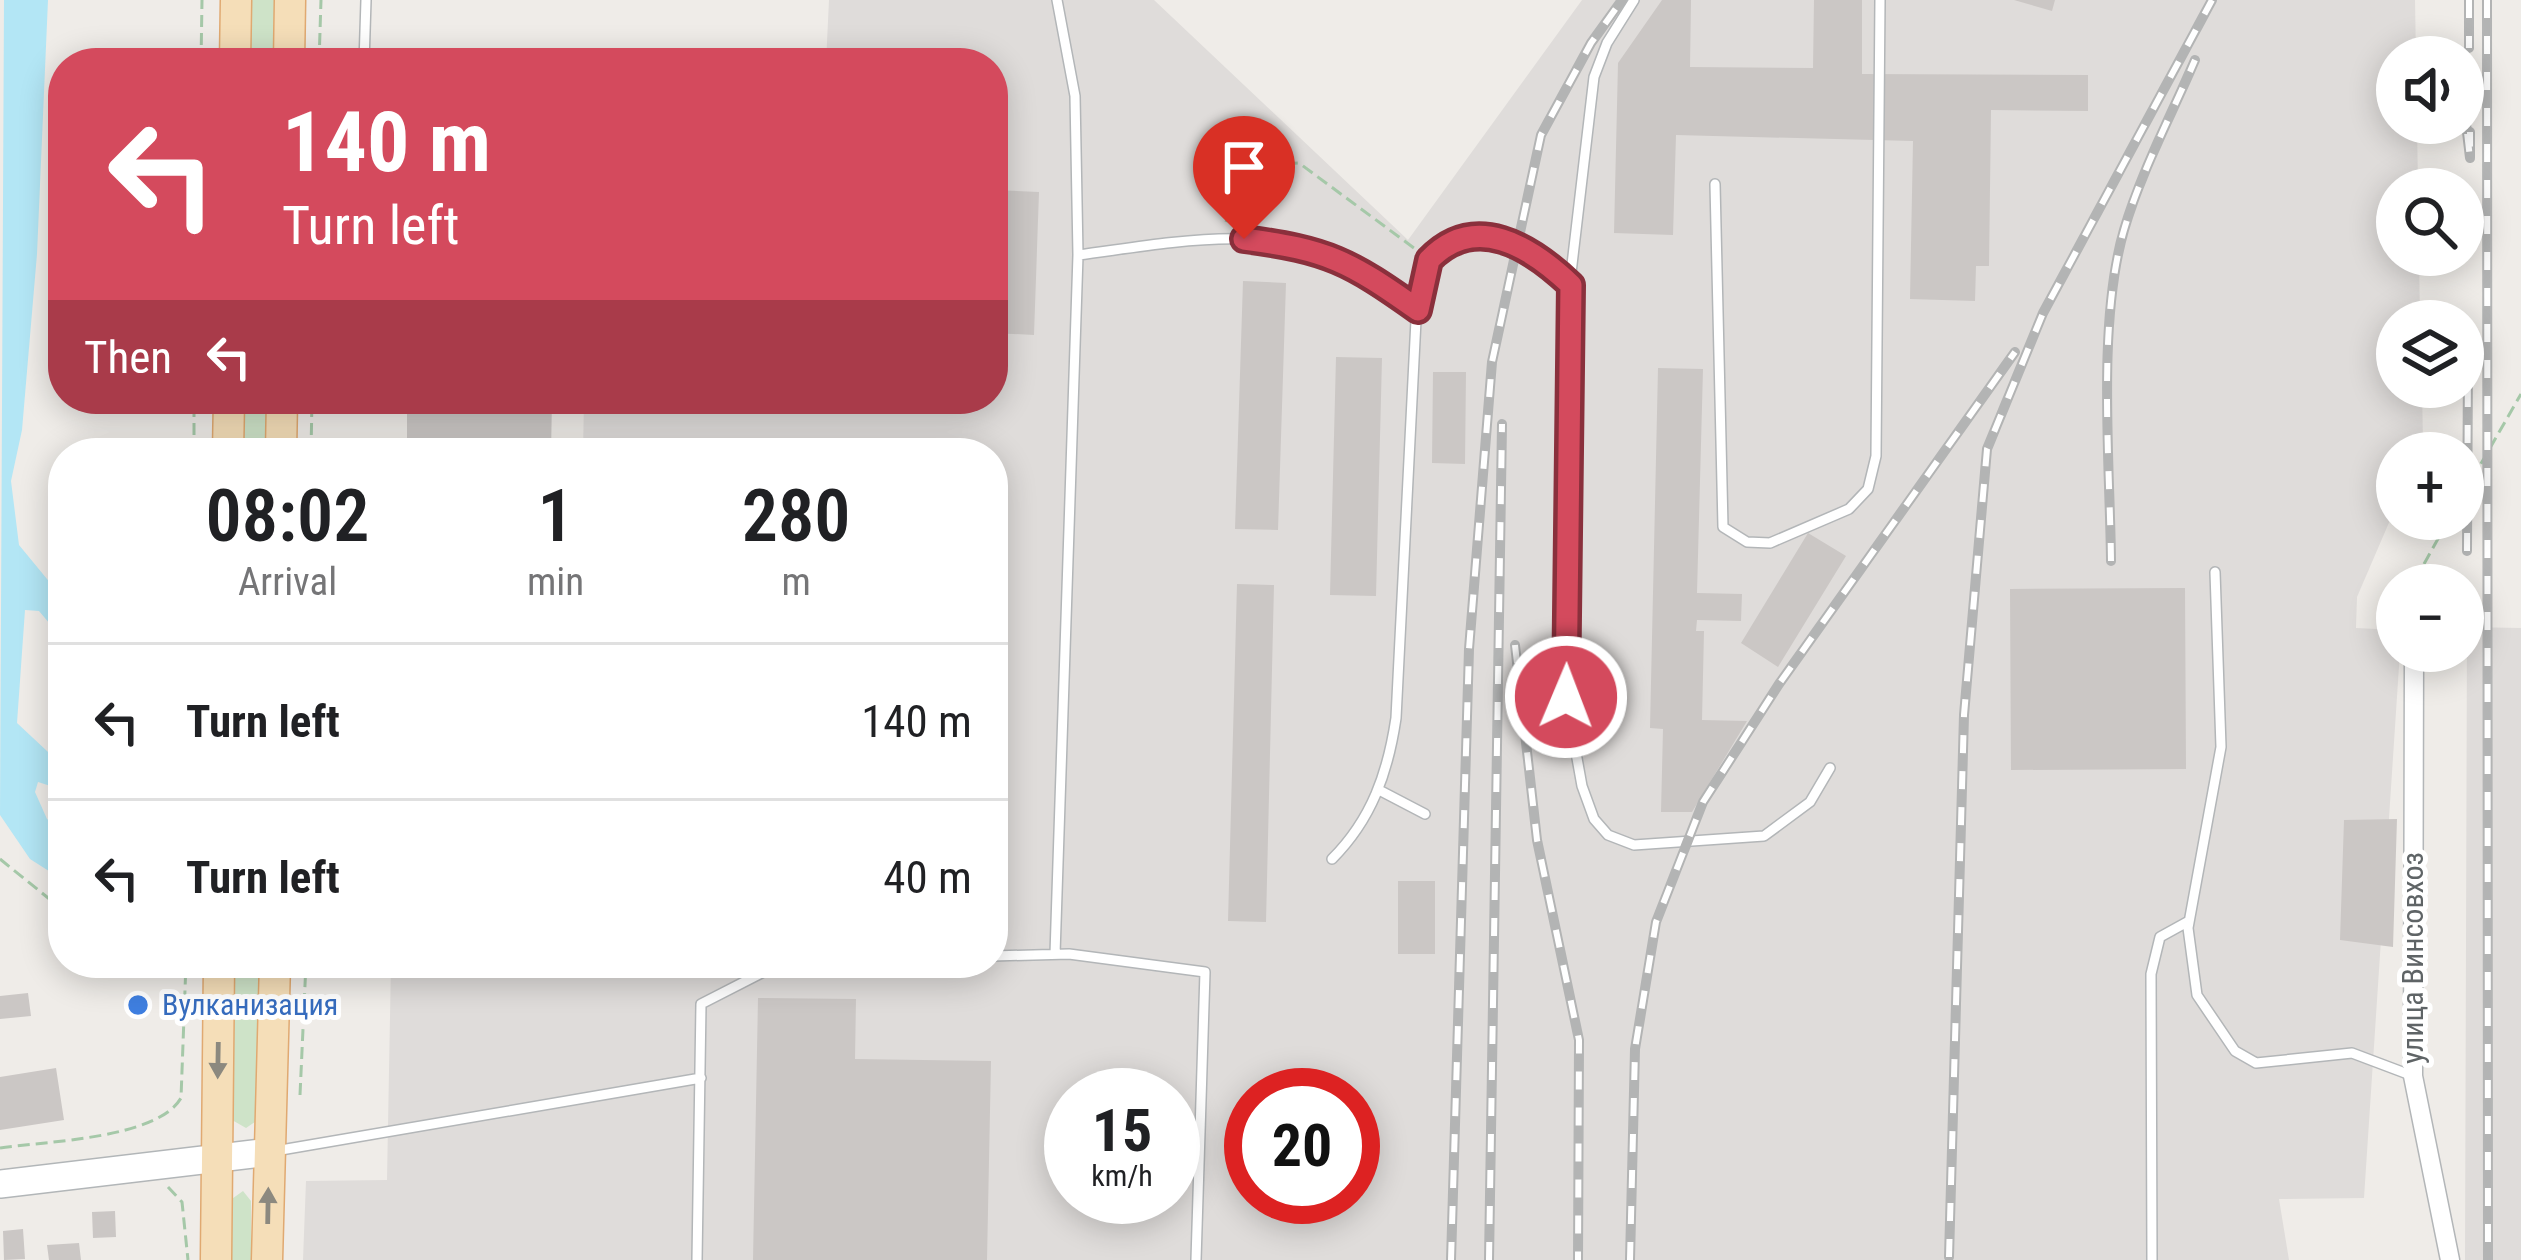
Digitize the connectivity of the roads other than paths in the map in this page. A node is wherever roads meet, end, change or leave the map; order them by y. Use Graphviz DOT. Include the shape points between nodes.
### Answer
graph roads {
  1 [pos="236,0"];
  2 [pos="290,0"];
  3 [pos="367,0"];
  4 [pos="1057,0"];
  5 [pos="1634,0"];
  6 [pos="1880,0"];
  7 [pos="235,48"];
  8 [pos="289,48"];
  9 [pos="365,48"];
  10 [pos="1715,184"];
  11 [pos="1078,255"];
  12 [pos="1571,285"];
  13 [pos="1418,310"];
  14 [pos="2215,572"];
  15 [pos="2414,672"];
  16 [pos="1830,768"];
  17 [pos="1379,790"];
  18 [pos="1425,814"];
  19 [pos="1333,859"];
  20 [pos="2189,921"];
  21 [pos="1055,955"];
  22 [pos="1008,956"];
  23 [pos="219,978"];
  24 [pos="275,978"];
  25 [pos="752,978"];
  26 [pos="2413,1076"];
  27 [pos="701,1078"];
  28 [pos="270,1152"];
  29 [pos="218,1158"];
  30 [pos="0,1184"];
  31 [pos="216,1260"];
  32 [pos="267,1260"];
  33 [pos="697,1260"];
  34 [pos="1196,1260"];
  35 [pos="2152,1260"];
  36 [pos="2450,1260"];
  1 -- 7 [label="main road"];
  2 -- 8 [label="main road"];
  3 -- 9 [label="lane"];
  4 -- 11 [label="lane" via="1076,96"];
  5 -- 12 [label="lane" via="1594,77"];
  6 -- 10 [label="lane" via="1876,456 1868,490 1849,509 1770,543 1747,542 1723,527"];
  11 -- 13 [label="lane" via="1244,239 1316,248"];
  11 -- 21 [label="lane"];
  12 -- 13 [label="lane" via="1548,263 1493,235 1462,236 1429,260"];
  12 -- 16 [label="lane" via="1566,697 1594,819 1608,836 1634,845 1764,836 1810,802"];
  13 -- 17 [label="lane" via="1396,718"];
  14 -- 20 [label="lane" via="2221,747"];
  15 -- 26 [label="street, улица Винсовхоз"];
  17 -- 18 [label="lane"];
  17 -- 19 [label="lane"];
  20 -- 26 [label="lane" via="2197,994 2235,1051 2256,1063 2352,1053"];
  20 -- 35 [label="lane" via="2160,938 2151,974"];
  21 -- 22 [label="lane"];
  21 -- 34 [label="lane" via="1204,972"];
  23 -- 29 [label="main road, one-way"];
  24 -- 28 [label="main road"];
  25 -- 27 [label="lane" via="700,1004"];
  26 -- 36 [label="street, улица Винсовхоз"];
  27 -- 28 [label="lane"];
  27 -- 33 [label="lane"];
  28 -- 29 [label="main road"];
  32 -- 28 [label="main road, one-way"];
  29 -- 30 [label="main road"];
  29 -- 31 [label="main road"];
}
